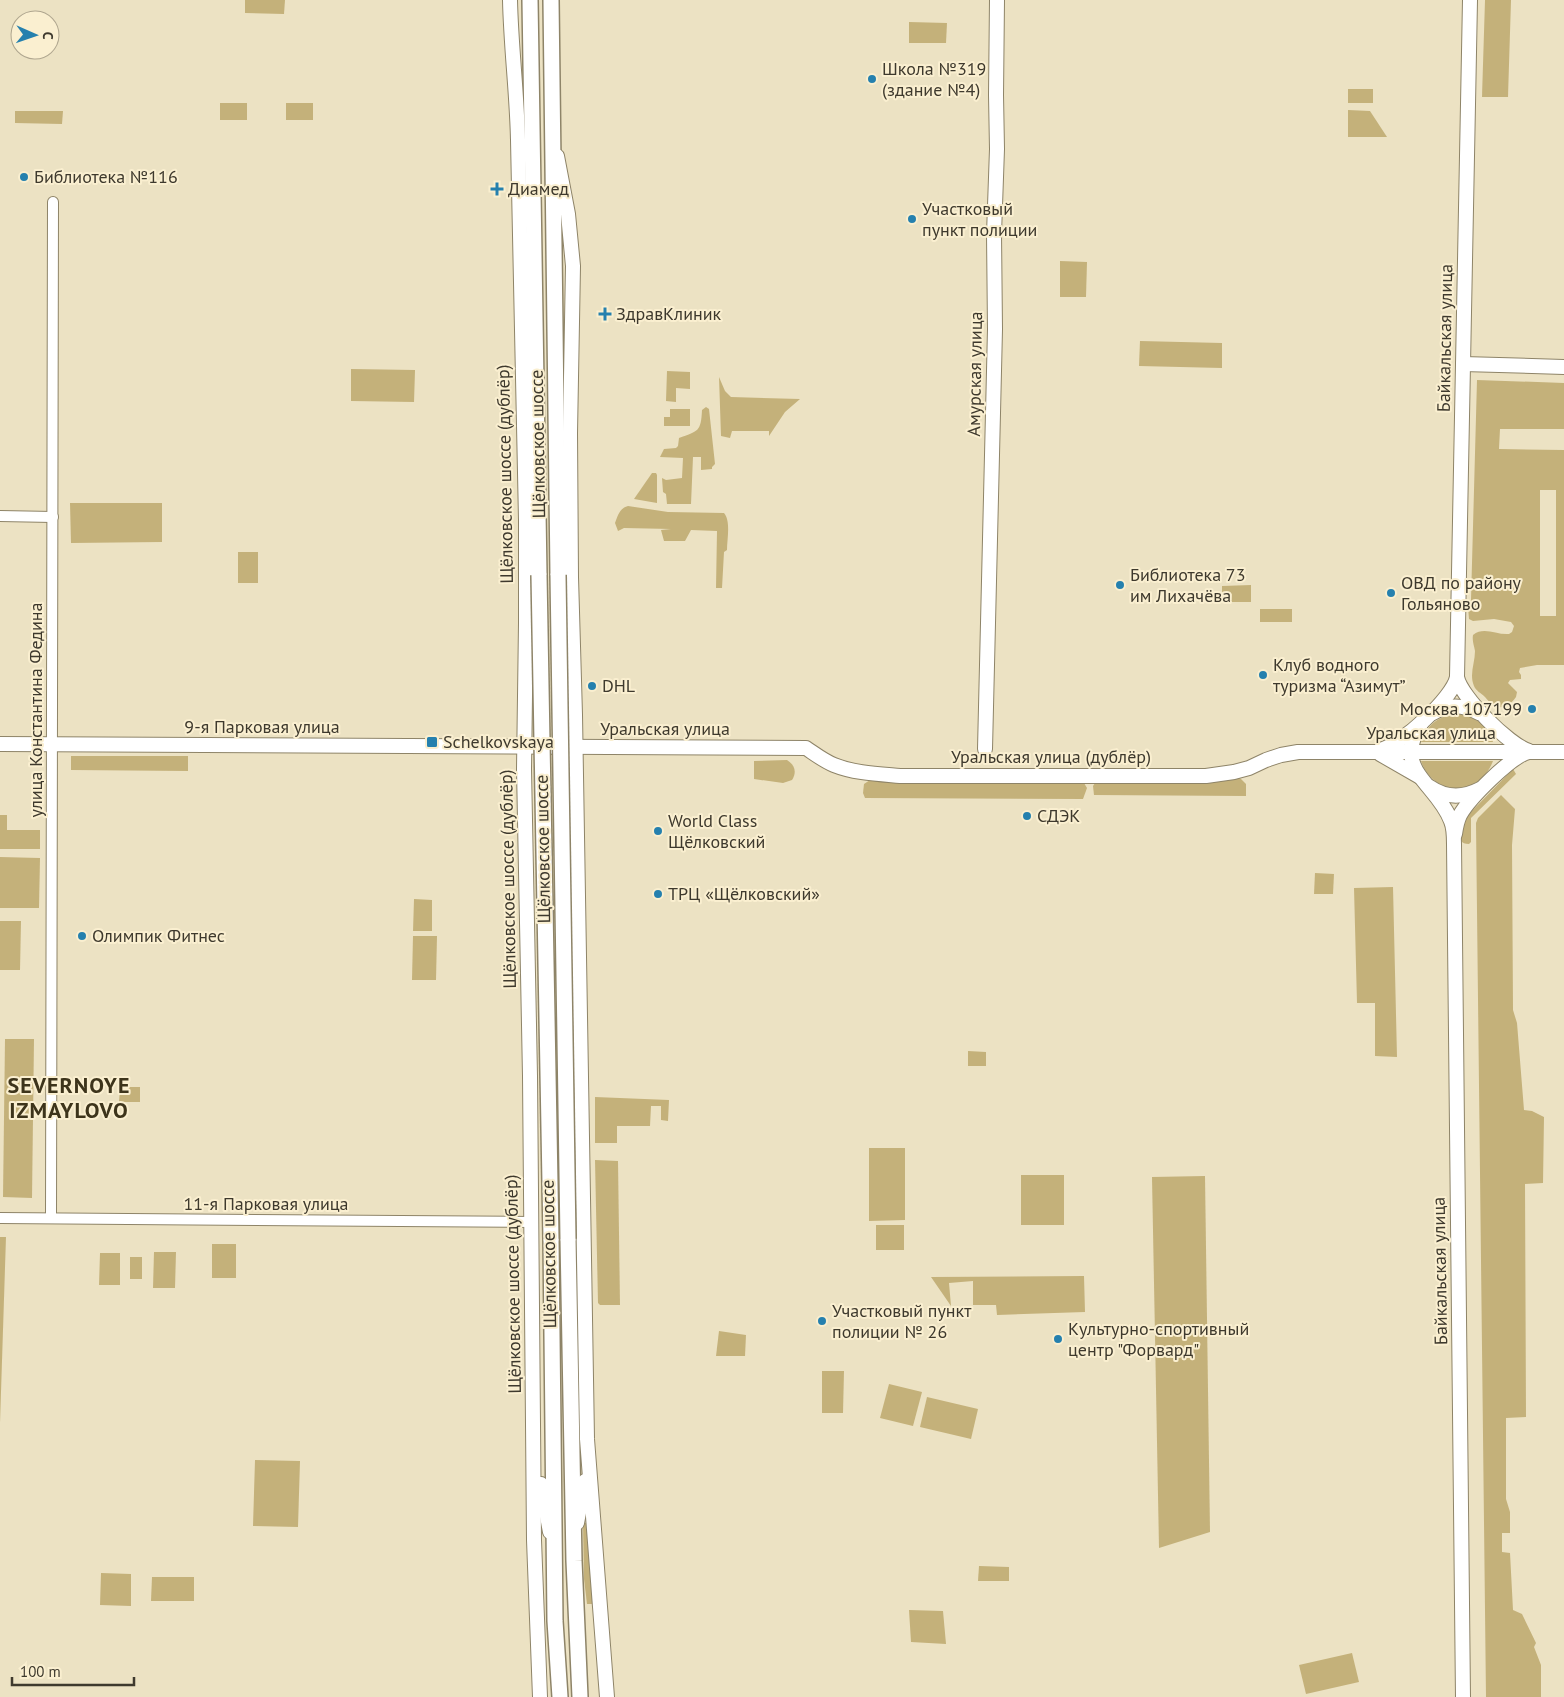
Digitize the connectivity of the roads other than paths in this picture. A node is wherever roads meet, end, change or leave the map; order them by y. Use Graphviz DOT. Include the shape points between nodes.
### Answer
graph roads {
  1 [pos="510,0"];
  2 [pos="530,0"];
  3 [pos="551,0"];
  4 [pos="998,0"];
  5 [pos="1470,0"];
  6 [pos="554,134"];
  7 [pos="54,202"];
  8 [pos="534,222"];
  9 [pos="522,346"];
  10 [pos="1463,364"];
  11 [pos="1564,367"];
  12 [pos="0,516"];
  13 [pos="53,517"];
  14 [pos="1457,676"];
  15 [pos="1485,716"];
  16 [pos="1425,720"];
  17 [pos="0,744"];
  18 [pos="53,744"];
  19 [pos="524,747"];
  20 [pos="575,748"];
  21 [pos="806,748"];
  22 [pos="985,749"];
  23 [pos="1298,752"];
  24 [pos="1369,752"];
  25 [pos="1412,752"];
  26 [pos="1501,752"];
  27 [pos="1532,752"];
  28 [pos="1564,752"];
  29 [pos="1422,780"];
  30 [pos="1484,786"];
  31 [pos="576,821"];
  32 [pos="525,824"];
  33 [pos="1454,844"];
  34 [pos="0,1218"];
  35 [pos="52,1218"];
  36 [pos="531,1222"];
  37 [pos="587,1439"];
  38 [pos="534,1449"];
  39 [pos="574,1562"];
  40 [pos="554,1566"];
  41 [pos="540,1697"];
  42 [pos="560,1697"];
  43 [pos="580,1697"];
  44 [pos="607,1697"];
  45 [pos="1463,1697"];
  1 -- 9 [label="main road, Щёлковское шоссе (дублёр)" via="517,105"];
  2 -- 8 [label="main road, Щёлковское шоссе"];
  3 -- 6 [label="main road, Щёлковское шоссе"];
  4 -- 22 [label="main road, Амурская улица" via="995,346"];
  5 -- 10 [label="main road, Байкальская улица"];
  6 -- 20 [label="main road" via="573,266 570,433"];
  6 -- 39 [label="main road, Щёлковское шоссе, bridge"];
  7 -- 13 [label="street, улица Константина Федина"];
  8 -- 9 [label="main road"];
  8 -- 40 [label="main road, Щёлковское шоссе, bridge"];
  9 -- 19 [label="main road, Щёлковское шоссе (дублёр)" via="526,623"];
  10 -- 11 [label="main road"];
  10 -- 14 [label="main road, Байкальская улица"];
  12 -- 13 [label="street"];
  13 -- 18 [label="street, улица Константина Федина"];
  14 -- 15 [label="main road" via="1461,689"];
  14 -- 16 [label="main road" via="1453,688"];
  15 -- 16 [label="main road" via="1460,706 1437,711"];
  15 -- 26 [label="main road" via="1500,739"];
  15 -- 27 [label="main road" via="1518,746"];
  16 -- 24 [label="main road" via="1390,747"];
  16 -- 25 [label="main road" via="1413,740"];
  17 -- 18 [label="main road, 9-я Парковая улица"];
  18 -- 19 [label="main road, 9-я Парковая улица"];
  18 -- 35 [label="street, улица Константина Федина"];
  19 -- 20 [label="main road, Уральская улица"];
  19 -- 32 [label="main road, Щёлковское шоссе (дублёр)"];
  20 -- 21 [label="main road, Уральская улица"];
  20 -- 31 [label="main road"];
  21 -- 23 [label="main road, Уральская улица (дублёр)" via="832,764 849,769 909,776 1206,776 1234,772"];
  23 -- 24 [label="main road, Уральская улица"];
  24 -- 25 [label="main road, Уральская улица"];
  24 -- 29 [label="main road" via="1383,755"];
  25 -- 26 [label="main road, Уральская улица"];
  25 -- 29 [label="main road" via="1415,769"];
  26 -- 27 [label="main road, Уральская улица"];
  26 -- 30 [label="main road" via="1495,774"];
  27 -- 28 [label="main road, Уральская улица"];
  27 -- 30 [label="main road" via="1518,757"];
  29 -- 30 [label="main road" via="1451,796 1462,796"];
  29 -- 33 [label="main road" via="1448,813"];
  30 -- 33 [label="main road" via="1460,814"];
  31 -- 32 [label="main road" via="564,800 547,798 538,801"];
  31 -- 37 [label="main road"];
  32 -- 36 [label="main road, Щёлковское шоссе (дублёр)"];
  33 -- 45 [label="main road, Байкальская улица"];
  34 -- 35 [label="street, 11-я Парковая улица"];
  35 -- 36 [label="street, 11-я Парковая улица"];
  36 -- 38 [label="main road, Щёлковское шоссе (дублёр)"];
  37 -- 39 [label="main road"];
  37 -- 44 [label="main road"];
  38 -- 40 [label="main road"];
  38 -- 41 [label="main road, Щёлковское шоссе (дублёр)"];
  39 -- 43 [label="main road, Щёлковское шоссе"];
  40 -- 42 [label="main road, Щёлковское шоссе"];
}
